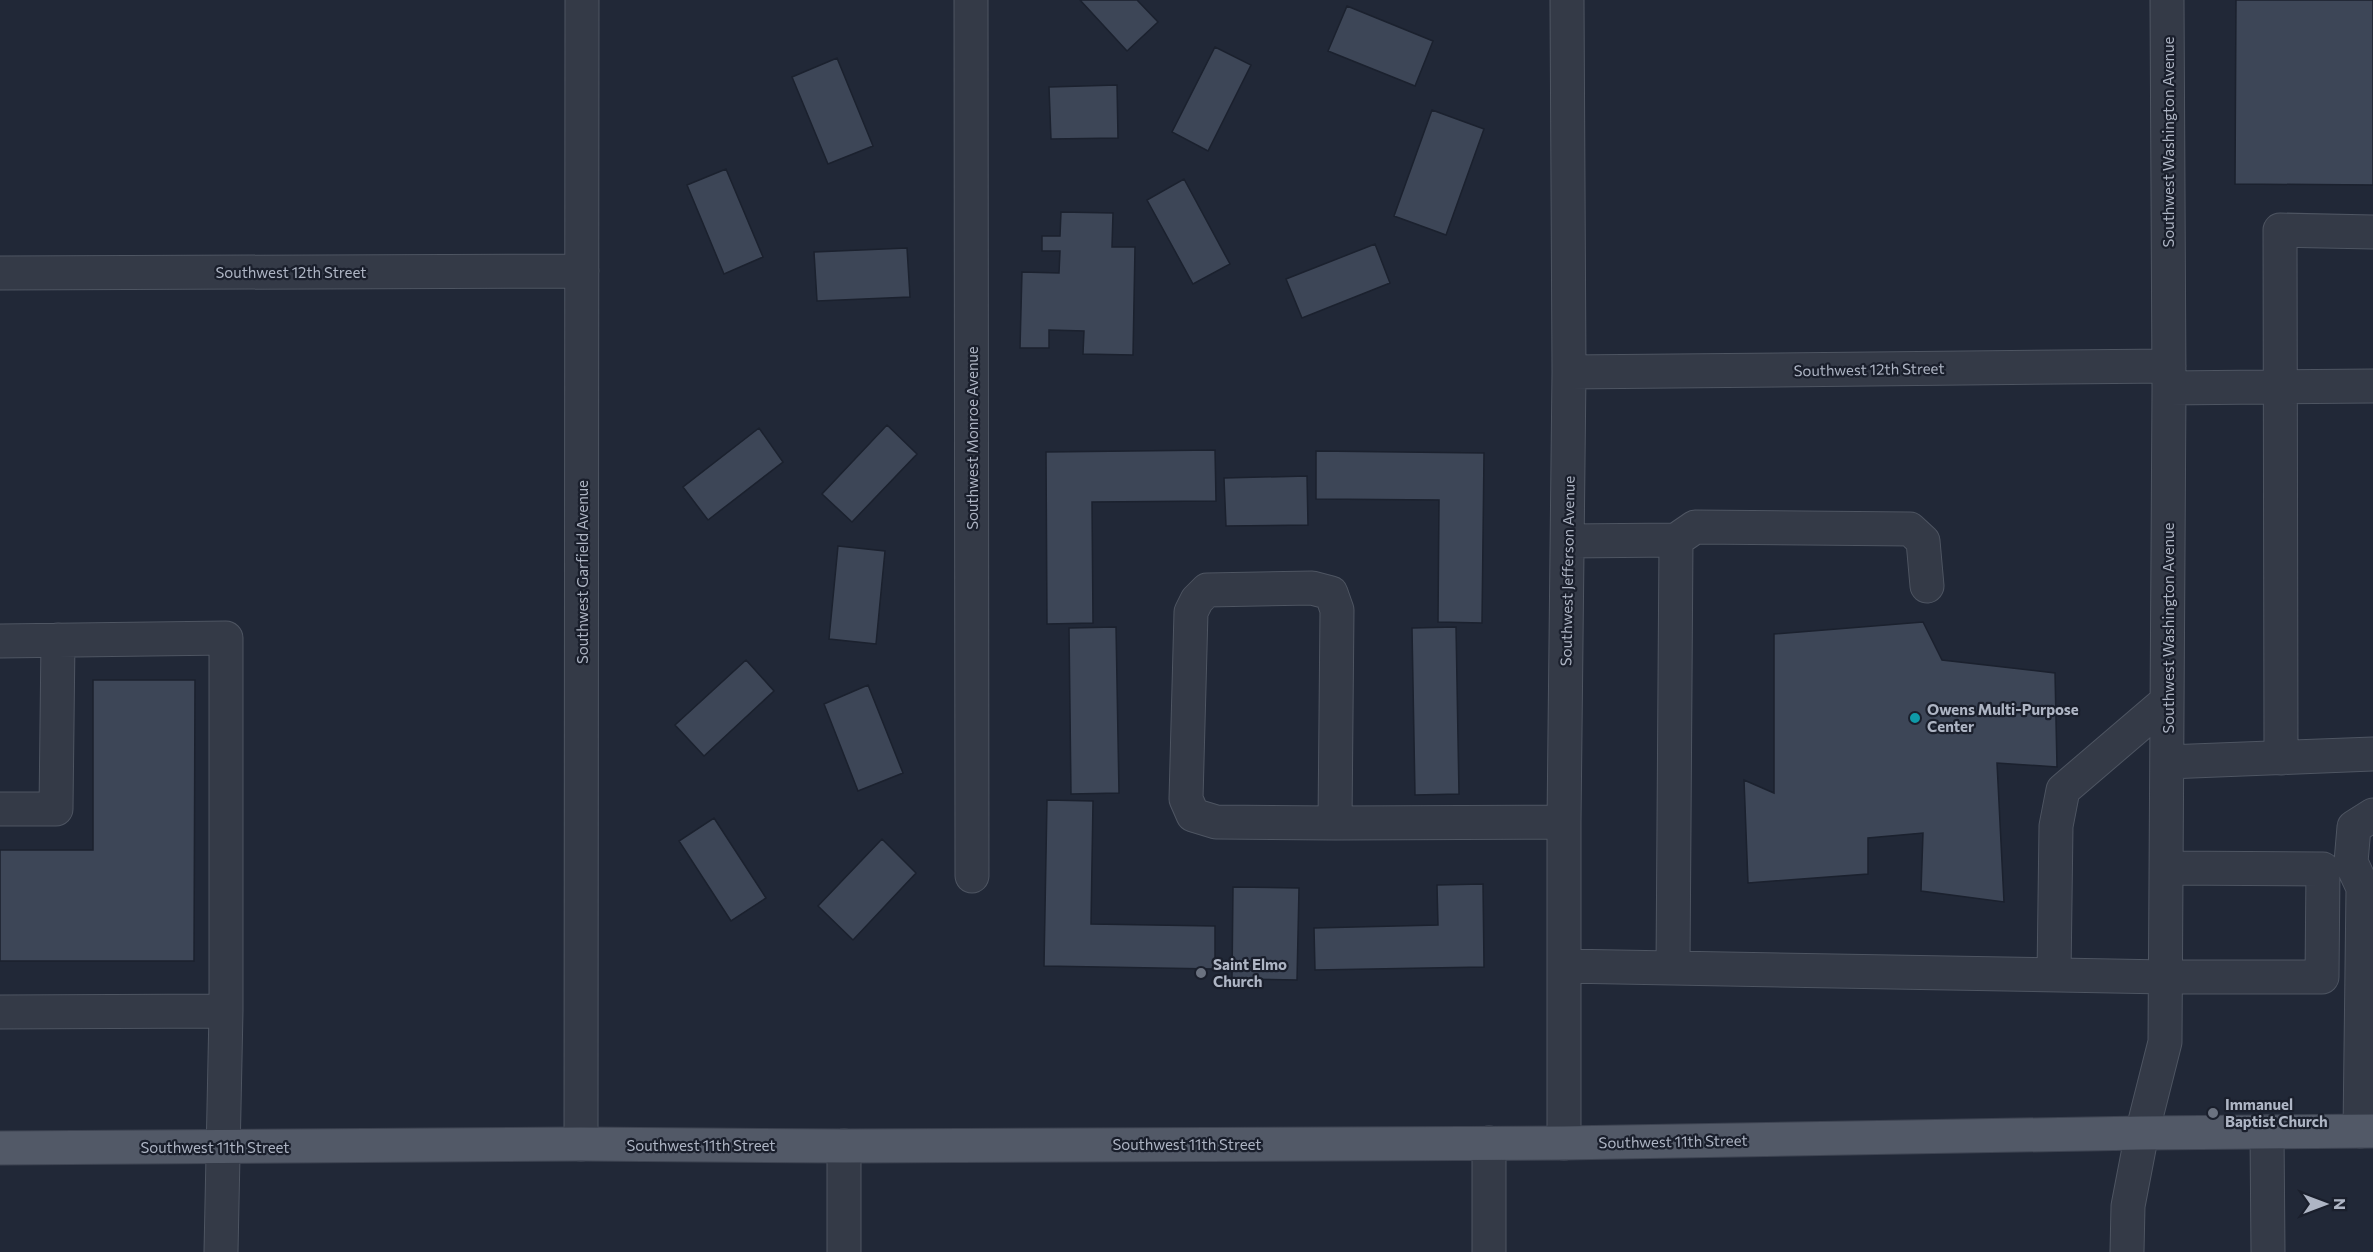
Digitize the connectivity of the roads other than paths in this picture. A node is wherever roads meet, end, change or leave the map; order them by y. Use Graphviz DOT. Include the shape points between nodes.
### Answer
graph roads {
  1 [pos="582,0"];
  2 [pos="971,0"];
  3 [pos="1567,0"];
  4 [pos="2167,0"];
  5 [pos="2373,232"];
  6 [pos="582,271"];
  7 [pos="0,273"];
  8 [pos="1569,372"];
  9 [pos="2169,377"];
  10 [pos="2373,386"];
  11 [pos="2279,387"];
  12 [pos="1676,540"];
  13 [pos="1568,541"];
  14 [pos="1927,586"];
  15 [pos="58,640"];
  16 [pos="0,641"];
  17 [pos="2167,701"];
  18 [pos="2373,753"];
  19 [pos="2281,758"];
  20 [pos="2167,762"];
  21 [pos="0,809"];
  22 [pos="2373,815"];
  23 [pos="1564,822"];
  24 [pos="1335,823"];
  25 [pos="2337,866"];
  26 [pos="2167,868"];
  27 [pos="972,876"];
  28 [pos="1564,966"];
  29 [pos="1673,968"];
  30 [pos="2054,975"];
  31 [pos="2166,976"];
  32 [pos="2322,977"];
  33 [pos="226,1011"];
  34 [pos="0,1012"];
  35 [pos="2368,1027"];
  36 [pos="2367,1131"];
  37 [pos="2267,1132"];
  38 [pos="2142,1133"];
  39 [pos="1489,1143"];
  40 [pos="1564,1143"];
  41 [pos="581,1144"];
  42 [pos="844,1146"];
  43 [pos="225,1147"];
  44 [pos="0,1148"];
  45 [pos="221,1252"];
  46 [pos="844,1252"];
  47 [pos="1489,1252"];
  48 [pos="2127,1252"];
  49 [pos="2268,1252"];
  1 -- 6 [label="street, Southwest Garfield Avenue"];
  2 -- 27 [label="street, Southwest Monroe Avenue"];
  3 -- 8 [label="street, Southwest Jefferson Avenue"];
  4 -- 9 [label="street, Southwest Washington Avenue"];
  5 -- 11 [label="street" via="2280,230"];
  6 -- 7 [label="street, Southwest 12th Street"];
  6 -- 41 [label="street, Southwest Garfield Avenue"];
  8 -- 9 [label="street, Southwest 12th Street"];
  8 -- 13 [label="street, Southwest Jefferson Avenue"];
  9 -- 11 [label="street, Southwest 12th Street"];
  9 -- 17 [label="street, Southwest Washington Avenue"];
  10 -- 11 [label="street, Southwest 12th Street"];
  11 -- 19 [label="street"];
  12 -- 13 [label="street"];
  12 -- 14 [label="street" via="1695,527 1910,529 1923,541"];
  12 -- 29 [label="street"];
  13 -- 23 [label="street, Southwest Jefferson Avenue"];
  15 -- 16 [label="street"];
  15 -- 21 [label="street" via="56,809"];
  15 -- 33 [label="street" via="226,638"];
  17 -- 20 [label="street, Southwest Washington Avenue"];
  17 -- 30 [label="street" via="2063,790 2056,826"];
  18 -- 19 [label="street"];
  19 -- 20 [label="street"];
  20 -- 26 [label="street, Southwest Washington Avenue"];
  22 -- 25 [label="street" via="2354,827"];
  23 -- 24 [label="street"];
  23 -- 28 [label="street, Southwest Jefferson Avenue"];
  24 -- 24 [label="street" via="1216,822 1193,815 1186,799 1191,612 1207,590 1312,588 1331,593 1337,610"];
  25 -- 26 [label="street"];
  25 -- 32 [label="street"];
  25 -- 35 [label="street" via="2363,888"];
  26 -- 31 [label="street, Southwest Washington Avenue"];
  28 -- 29 [label="street"];
  28 -- 40 [label="street, Southwest Jefferson Avenue"];
  29 -- 30 [label="street"];
  30 -- 31 [label="street"];
  31 -- 32 [label="street"];
  31 -- 38 [label="street, Southwest Washington Avenue" via="2165,1042"];
  32 -- 35 [label="street"];
  33 -- 34 [label="street"];
  33 -- 43 [label="street"];
  35 -- 36 [label="street"];
  36 -- 37 [label="main road, Southwest 11th Street"];
  37 -- 38 [label="main road, Southwest 11th Street"];
  37 -- 49 [label="street"];
  38 -- 40 [label="main road, Southwest 11th Street"];
  38 -- 48 [label="street, Southwest Washington Avenue" via="2128,1206"];
  39 -- 40 [label="main road, Southwest 11th Street"];
  39 -- 42 [label="main road, Southwest 11th Street"];
  39 -- 47 [label="street"];
  41 -- 42 [label="main road, Southwest 11th Street"];
  41 -- 43 [label="main road, Southwest 11th Street"];
  42 -- 46 [label="street"];
  43 -- 44 [label="main road, Southwest 11th Street"];
  43 -- 45 [label="street"];
}
